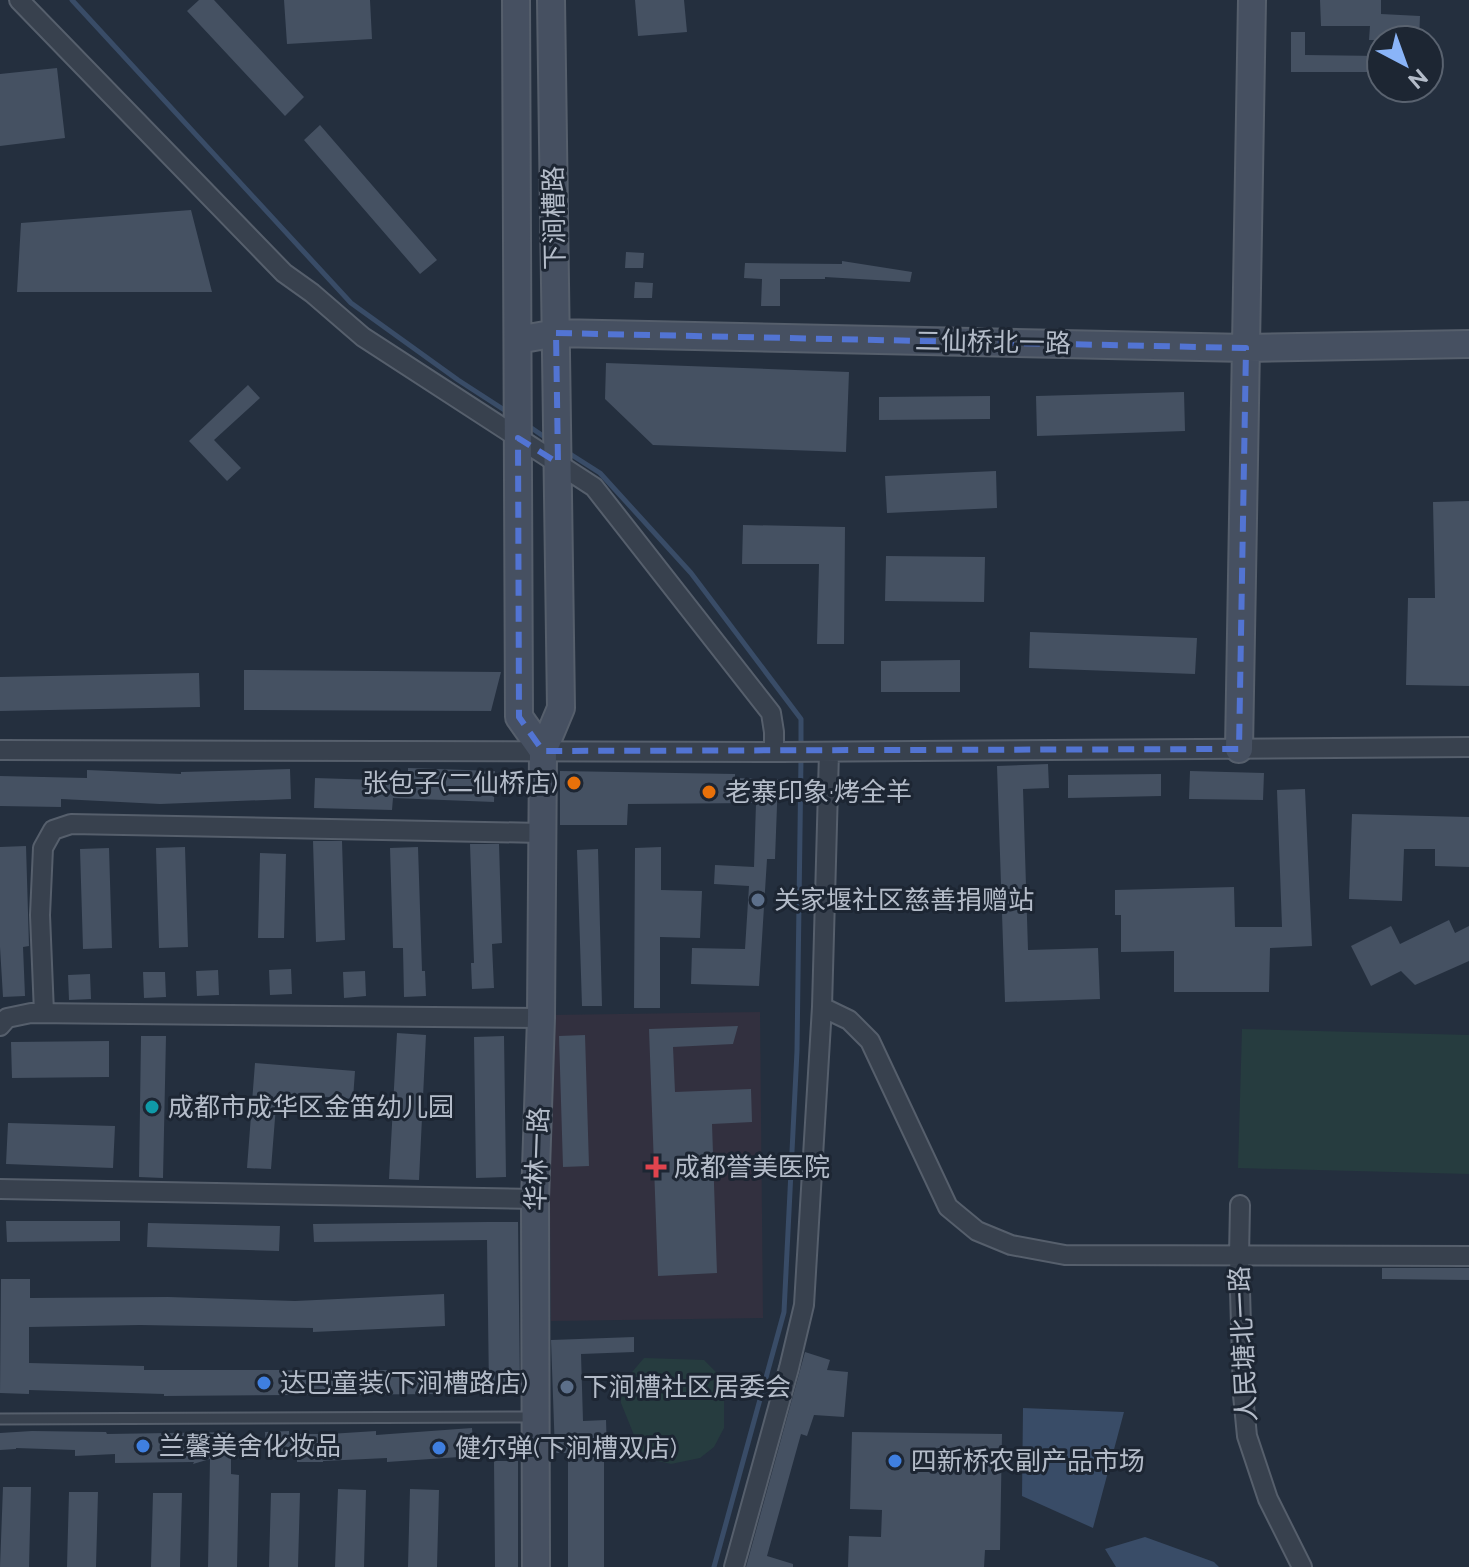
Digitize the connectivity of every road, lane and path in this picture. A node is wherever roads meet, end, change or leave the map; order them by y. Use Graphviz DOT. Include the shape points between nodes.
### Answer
graph roads {
  1 [pos="19,0"];
  2 [pos="516,0"];
  3 [pos="551,0"];
  4 [pos="1252,0"];
  5 [pos="556,333"];
  6 [pos="518,340"];
  7 [pos="1469,344"];
  8 [pos="1246,348"];
  9 [pos="518,426"];
  10 [pos="558,451"];
  11 [pos="1469,747"];
  12 [pos="1239,749"];
  13 [pos="0,750"];
  14 [pos="543,751"];
  15 [pos="778,752"];
  16 [pos="824,752"];
  17 [pos="542,833"];
  18 [pos="822,1007"];
  19 [pos="44,1013"];
  20 [pos="541,1018"];
  21 [pos="0,1026"];
  22 [pos="0,1189"];
  23 [pos="535,1199"];
  24 [pos="1240,1205"];
  25 [pos="1239,1256"];
  26 [pos="1469,1256"];
  27 [pos="536,1417"];
  28 [pos="0,1419"];
  29 [pos="536,1567"];
  30 [pos="734,1567"];
  31 [pos="1302,1567"];
  1 -- 9 [label="street" via="284,273 363,337"];
  2 -- 6 [label="street, 下涧槽路"];
  3 -- 5 [label="street, 下涧槽路"];
  4 -- 8 [label="street"];
  5 -- 6 [label="street, 二仙桥北一路"];
  5 -- 8 [label="street, 二仙桥北一路"];
  5 -- 10 [label="street, 下涧槽路"];
  6 -- 9 [label="street, 下涧槽路"];
  7 -- 8 [label="street, 二仙桥北一路"];
  8 -- 12 [label="street"];
  9 -- 10 [label="street"];
  9 -- 14 [label="street, 下涧槽路" via="519,717"];
  10 -- 14 [label="street, 下涧槽路" via="561,708"];
  10 -- 15 [label="street" via="594,487 771,713"];
  11 -- 12 [label="street"];
  12 -- 16 [label="street"];
  13 -- 14 [label="street"];
  14 -- 15 [label="street"];
  14 -- 17 [label="street, 华林一路"];
  15 -- 16 [label="street"];
  16 -- 18 [label="street"];
  17 -- 19 [label="street" via="71,824 53,830 43,848"];
  17 -- 20 [label="street, 华林一路"];
  18 -- 25 [label="street" via="849,1020 870,1041 948,1207 977,1231 1011,1245 1065,1255"];
  18 -- 30 [label="street" via="804,1305"];
  19 -- 20 [label="street"];
  19 -- 21 [label="street" via="7,1018"];
  20 -- 23 [label="street, 华林一路"];
  22 -- 23 [label="street"];
  23 -- 27 [label="street, 华林一路"];
  24 -- 25 [label="street, 人民塘北一路"];
  25 -- 26 [label="street"];
  25 -- 31 [label="street, 人民塘北一路" via="1247,1436 1268,1499"];
  27 -- 28 [label="lane"];
  27 -- 29 [label="street, 华林一路"];
}
